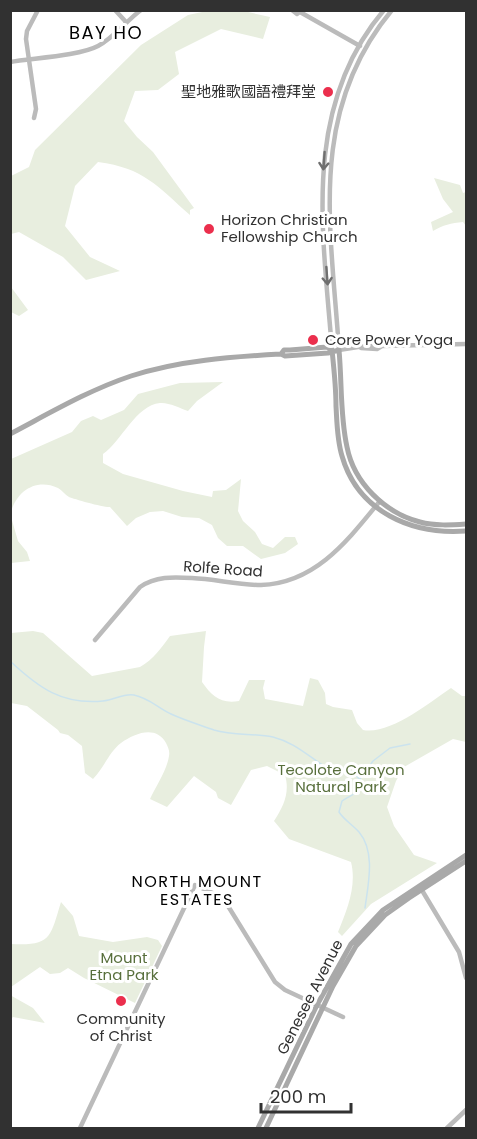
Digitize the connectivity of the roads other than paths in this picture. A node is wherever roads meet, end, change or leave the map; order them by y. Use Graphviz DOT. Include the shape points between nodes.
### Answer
graph roads {
  1 [pos="38,10"];
  2 [pos="115,10"];
  3 [pos="141,10"];
  4 [pos="292,10"];
  5 [pos="384,10"];
  6 [pos="392,10"];
  7 [pos="300,11"];
  8 [pos="126,22"];
  9 [pos="359,46"];
  10 [pos="365,49"];
  11 [pos="28,59"];
  12 [pos="10,62"];
  13 [pos="34,118"];
  14 [pos="466,344"];
  15 [pos="336,350"];
  16 [pos="10,434"];
  17 [pos="377,503"];
  18 [pos="466,524"];
  19 [pos="466,531"];
  20 [pos="95,640"];
  21 [pos="466,855"];
  22 [pos="466,861"];
  23 [pos="420,888"];
  24 [pos="466,978"];
  25 [pos="320,1006"];
  26 [pos="343,1017"];
  27 [pos="466,1110"];
  28 [pos="80,1128"];
  29 [pos="258,1128"];
  30 [pos="266,1128"];
  31 [pos="447,1128"];
  1 -- 11 [label="main road" via="27,31"];
  2 -- 8 [label="main road"];
  3 -- 8 [label="main road"];
  4 -- 7 [label="main road" via="296,14"];
  5 -- 9 [label="main road"];
  6 -- 10 [label="main road"];
  7 -- 9 [label="main road"];
  8 -- 11 [label="main road" via="94,48"];
  9 -- 10 [label="main road"];
  9 -- 15 [label="main road, one-way" via="336,100 325,146 322,199"];
  10 -- 15 [label="main road" via="347,86 332,147 329,199"];
  11 -- 12 [label="main road"];
  11 -- 13 [label="main road"];
  14 -- 15 [label="main road"];
  15 -- 16 [label="main road" via="284,350 281,354 192,362 132,376"];
  15 -- 17 [label="main road" via="342,457 356,485"];
  17 -- 18 [label="main road" via="416,521"];
  17 -- 19 [label="main road" via="387,515 406,525"];
  17 -- 20 [label="main road, Rolfe Road" via="334,555 302,576 261,585 189,577 149,581"];
  21 -- 23 [label="main road, Genesee Avenue"];
  22 -- 23 [label="main road, Genesee Avenue"];
  23 -- 24 [label="main road" via="459,952"];
  23 -- 25 [label="main road, Genesee Avenue" via="383,910 357,936 342,957"];
  25 -- 26 [label="main road"];
  25 -- 28 [label="main road" via="275,982 228,906 195,885"];
  25 -- 29 [label="main road, Genesee Avenue"];
  25 -- 30 [label="main road, Genesee Avenue"];
  27 -- 31 [label="main road"];
}
